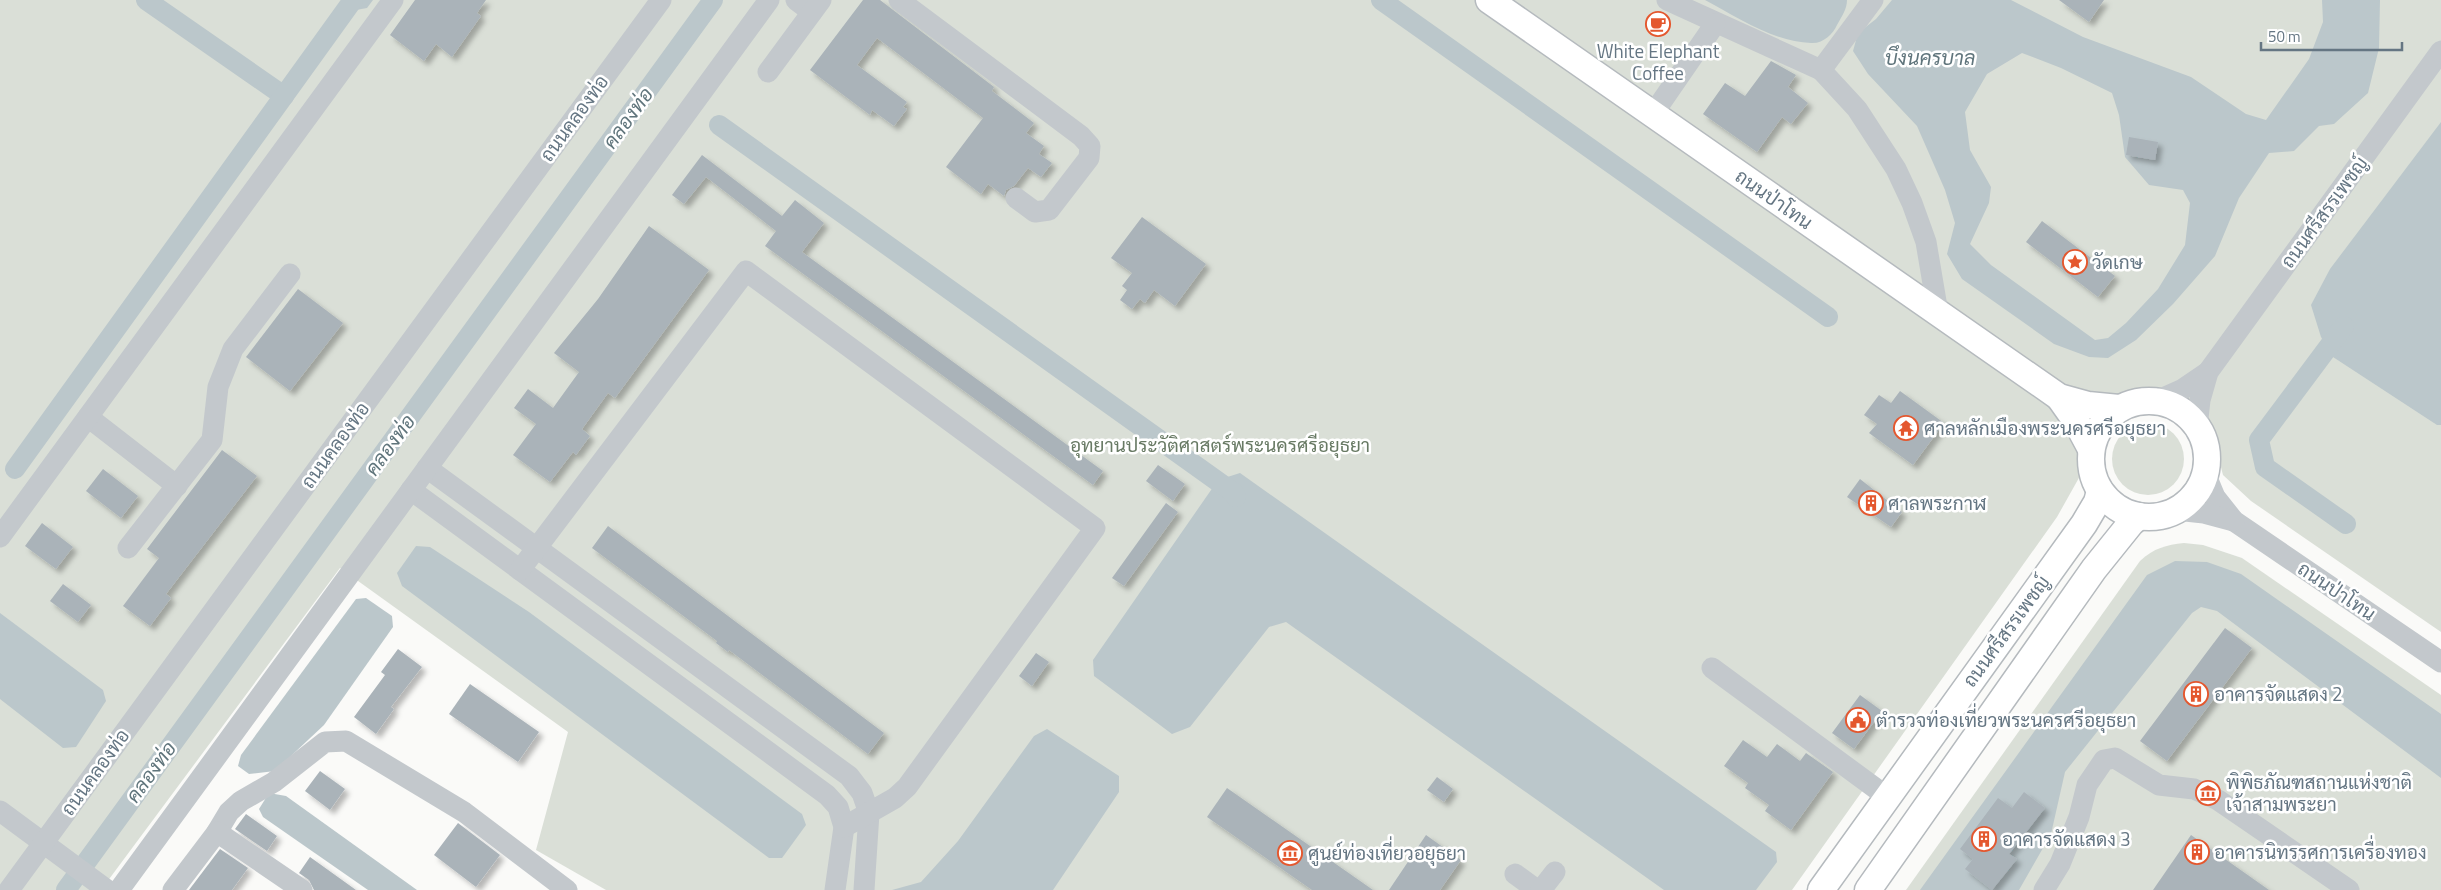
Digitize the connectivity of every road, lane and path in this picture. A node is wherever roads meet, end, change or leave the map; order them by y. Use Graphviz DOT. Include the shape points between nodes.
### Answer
graph roads {
  1 [pos="393,0"];
  2 [pos="661,0"];
  3 [pos="769,0"];
  4 [pos="899,0"];
  5 [pos="1490,0"];
  6 [pos="1667,0"];
  7 [pos="1873,0"];
  8 [pos="810,4"];
  9 [pos="1715,24"];
  10 [pos="2441,51"];
  11 [pos="1821,70"];
  12 [pos="768,72"];
  13 [pos="1653,114"];
  14 [pos="1016,198"];
  15 [pos="290,274"];
  16 [pos="1938,313"];
  17 [pos="2208,372"];
  18 [pos="2059,397"];
  19 [pos="2156,401"];
  20 [pos="2120,408"];
  21 [pos="88,417"];
  22 [pos="2197,427"];
  23 [pos="2091,449"];
  24 [pos="427,468"];
  25 [pos="2205,473"];
  26 [pos="177,486"];
  27 [pos="411,490"];
  28 [pos="2100,491"];
  29 [pos="2176,510"];
  30 [pos="2139,516"];
  31 [pos="2234,521"];
  32 [pos="0,537"];
  33 [pos="128,548"];
  34 [pos="537,548"];
  35 [pos="520,570"];
  36 [pos="2441,662"];
  37 [pos="1712,668"];
  38 [pos="1963,691"];
  39 [pos="1993,713"];
  40 [pos="1913,760"];
  41 [pos="1944,782"];
  42 [pos="1886,796"];
  43 [pos="0,811"];
  44 [pos="869,813"];
  45 [pos="844,827"];
  46 [pos="217,832"];
  47 [pos="43,843"];
  48 [pos="1554,872"];
  49 [pos="1515,874"];
  50 [pos="102,886"];
  51 [pos="9,890"];
  52 [pos="119,890"];
  53 [pos="173,890"];
  54 [pos="302,890"];
  55 [pos="567,890"];
  56 [pos="836,890"];
  57 [pos="864,890"];
  58 [pos="1537,890"];
  59 [pos="1541,890"];
  60 [pos="1821,890"];
  61 [pos="1868,890"];
  62 [pos="2044,890"];
  63 [pos="2349,890"];
  1 -- 21 [label="street"];
  2 -- 47 [label="street, ถนนคลองท่อ"];
  3 -- 24 [label="street"];
  4 -- 14 [label="street" via="1090,146 1089,158 1049,210 1035,212"];
  5 -- 13 [label="main road, ถนนป่าโทน"];
  6 -- 9 [label="street"];
  7 -- 11 [label="street"];
  8 -- 12 [label="street"];
  9 -- 11 [label="street"];
  9 -- 13 [label="street"];
  10 -- 17 [label="street, ถนนศรีสรรเพชญ์"];
  11 -- 16 [label="street" via="1857,109 1896,169 1912,202 1926,242"];
  13 -- 16 [label="main road, ถนนป่าโทน"];
  15 -- 26 [label="street" via="233,349 218,387 212,440"];
  16 -- 18 [label="main road, ถนนป่าโทน"];
  17 -- 19 [label="street, ถนนศรีสรรเพชญ์"];
  17 -- 22 [label="street, ถนนศรีสรรเพชญ์"];
  18 -- 20 [label="main road, ถนนป่าโทน"];
  18 -- 23 [label="main road, ถนนป่าโทน"];
  19 -- 20 [label="main road" via="2131,403"];
  19 -- 22 [label="main road" via="2180,410"];
  20 -- 23 [label="main road" via="2101,426"];
  21 -- 26 [label="street"];
  21 -- 32 [label="street"];
  22 -- 25 [label="main road" via="2206,450"];
  23 -- 28 [label="main road" via="2092,474"];
  24 -- 27 [label="street"];
  24 -- 34 [label="street"];
  25 -- 29 [label="main road" via="2195,495"];
  25 -- 31 [label="street, ถนนป่าโทน" via="2215,497"];
  26 -- 33 [label="street"];
  27 -- 35 [label="street"];
  27 -- 52 [label="street"];
  28 -- 30 [label="main road" via="2124,512"];
  28 -- 38 [label="main road, ถนนศรีสรรเพชญ์" via="2084,524"];
  29 -- 30 [label="main road" via="2152,517"];
  29 -- 31 [label="street, ถนนป่าโทน"];
  30 -- 39 [label="main road, ถนนศรีสรรเพชญ์" via="2094,569"];
  31 -- 36 [label="street, ถนนป่าโทน"];
  34 -- 35 [label="street"];
  34 -- 44 [label="street" via="848,776 862,793"];
  34 -- 44 [label="street" via="746,271 1095,528 907,787"];
  35 -- 45 [label="street" via="827,795 838,807"];
  37 -- 42 [label="street"];
  38 -- 39 [label="main road" via="1967,702 1980,712"];
  38 -- 40 [label="main road, ถนนศรีสรรเพชญ์"];
  39 -- 41 [label="main road, ถนนศรีสรรเพชญ์"];
  40 -- 41 [label="main road" via="1925,761 1938,771"];
  40 -- 42 [label="main road, ถนนศรีสรรเพชญ์"];
  41 -- 61 [label="main road, ถนนศรีสรรเพชญ์"];
  42 -- 60 [label="main road, ถนนศรีสรรเพชญ์"];
  43 -- 47 [label="street"];
  44 -- 45 [label="street"];
  44 -- 57 [label="street"];
  45 -- 56 [label="street"];
  46 -- 53 [label="street"];
  46 -- 54 [label="street"];
  46 -- 55 [label="street" via="229,812 241,801 274,782 325,742 346,741 464,812"];
  47 -- 50 [label="street"];
  47 -- 51 [label="street, ถนนคลองท่อ"];
  48 -- 59 [label="street"];
  49 -- 58 [label="street"];
  62 -- 63 [label="street" via="2064,856 2080,818 2087,785 2104,760 2115,758 2159,785 2194,789 2218,800"];
}
